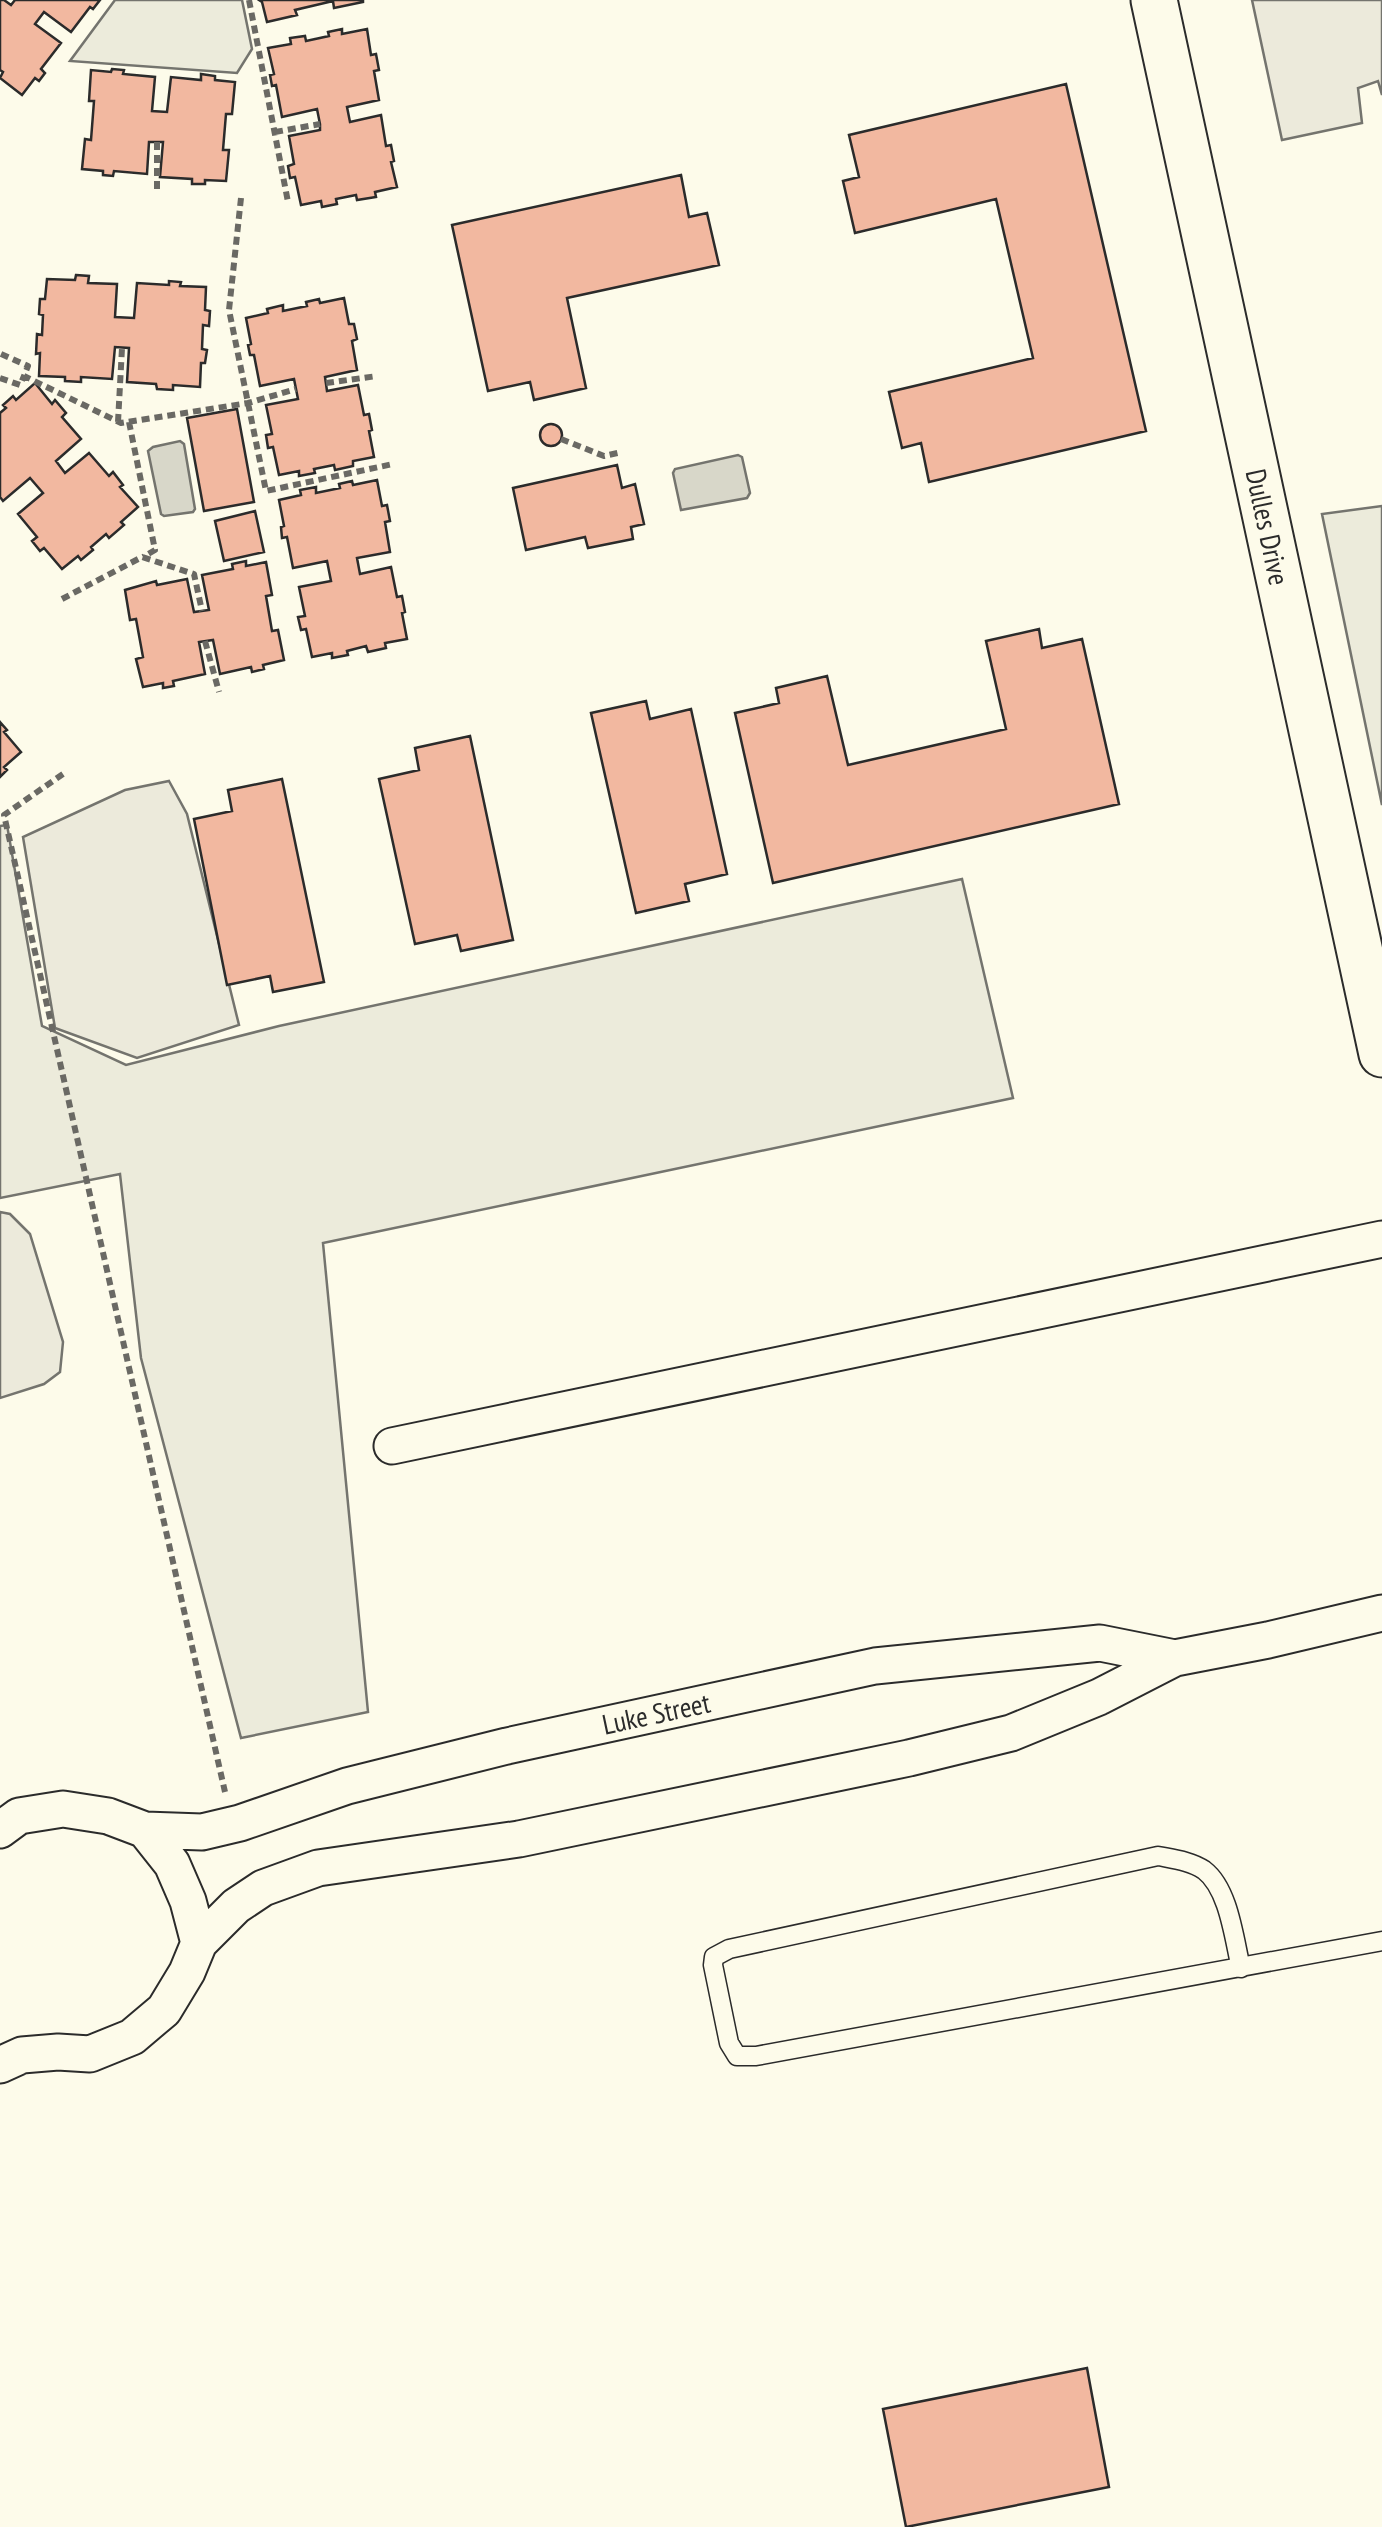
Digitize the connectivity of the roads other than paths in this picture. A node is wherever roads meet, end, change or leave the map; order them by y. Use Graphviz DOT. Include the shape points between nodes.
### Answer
graph roads {
  1 [pos="1154,0"];
  2 [pos="1382,1054"];
  3 [pos="1382,1239"];
  4 [pos="392,1446"];
  5 [pos="1382,1613"];
  6 [pos="1175,1658"];
  7 [pos="0,1830"];
  8 [pos="145,1830"];
  9 [pos="1382,1941"];
  10 [pos="198,1942"];
  11 [pos="1240,1968"];
  12 [pos="7,2053"];
  1 -- 2 [label="street, Dulles Drive"];
  3 -- 4 [label="street"];
  5 -- 6 [label="street, Luke Street"];
  6 -- 8 [label="street, Luke Street" via="1100,1643 875,1666 471,1755 347,1786 240,1824 202,1832"];
  6 -- 10 [label="street, Luke Street" via="1012,1732 910,1758 519,1839 318,1868 263,1888"];
  7 -- 8 [label="street, Luke Street" via="19,1816 63,1808"];
  8 -- 10 [label="street" via="172,1864"];
  9 -- 11 [label="lane"];
  10 -- 12 [label="street, Luke Street" via="164,2010 132,2038 90,2054"];
  11 -- 11 [label="lane" via="737,2056 712,1965 729,1950 1158,1856 1205,1871 1223,1894"];
}
